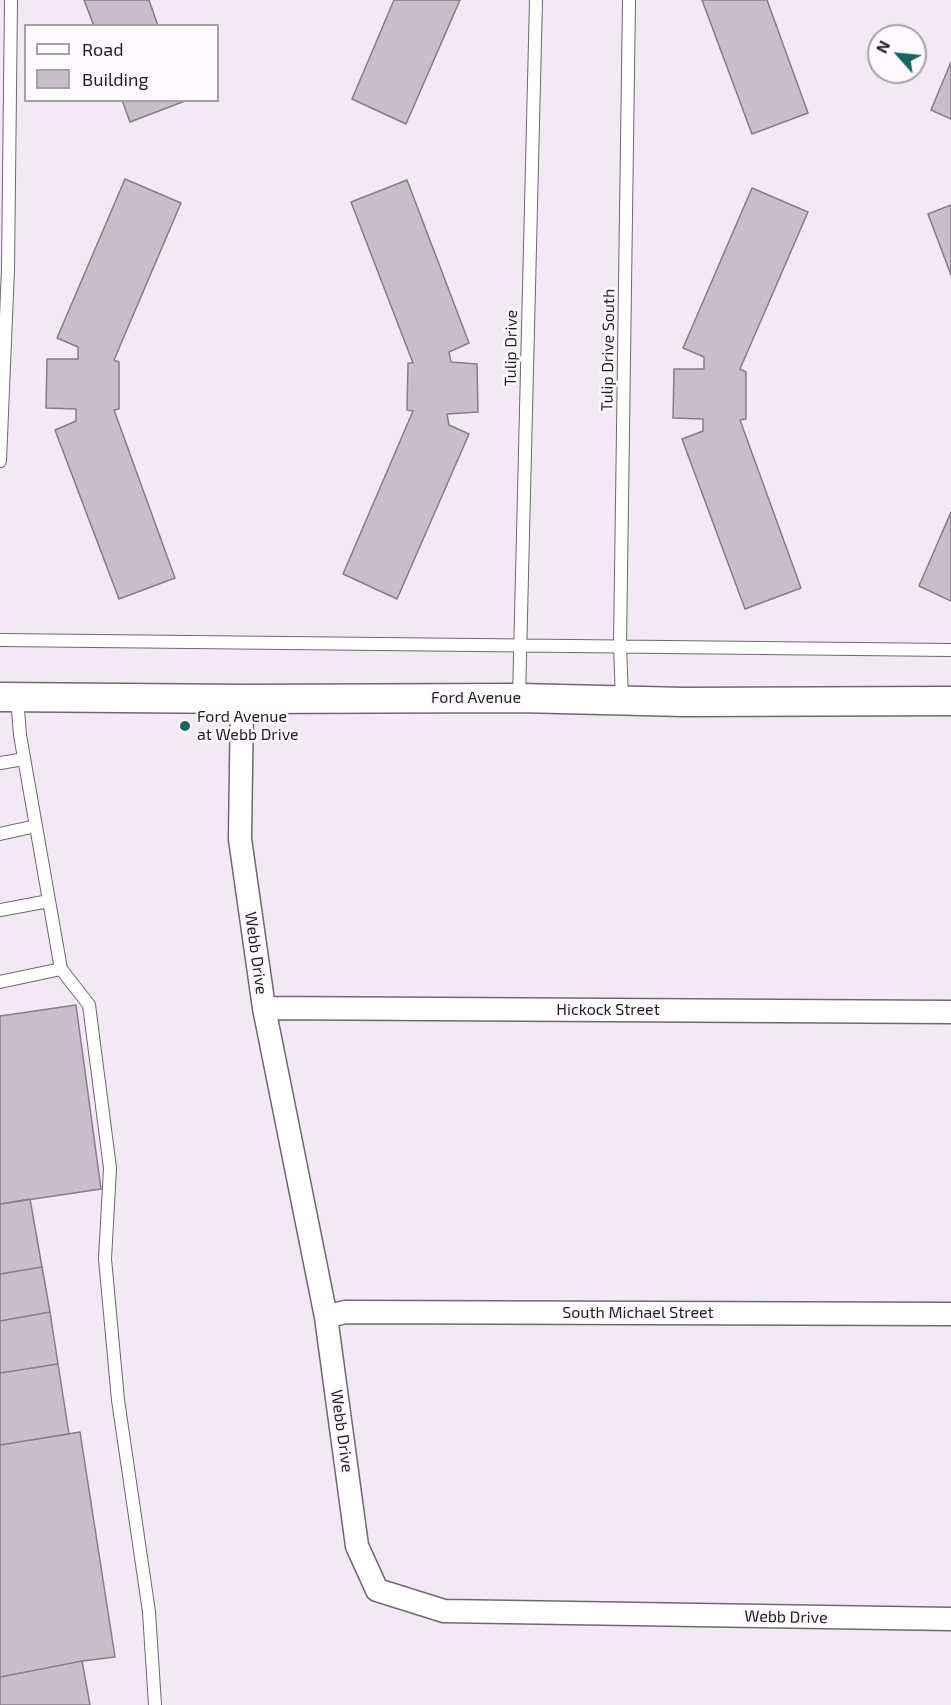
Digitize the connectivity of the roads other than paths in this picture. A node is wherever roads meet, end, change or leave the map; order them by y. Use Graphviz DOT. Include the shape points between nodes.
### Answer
graph roads {
  1 [pos="11,0"];
  2 [pos="536,0"];
  3 [pos="629,0"];
  4 [pos="4,269"];
  5 [pos="0,461"];
  6 [pos="0,640"];
  7 [pos="620,645"];
  8 [pos="520,646"];
  9 [pos="951,650"];
  10 [pos="8,697"];
  11 [pos="519,698"];
  12 [pos="242,699"];
  13 [pos="622,700"];
  14 [pos="951,701"];
  15 [pos="24,759"];
  16 [pos="0,763"];
  17 [pos="36,826"];
  18 [pos="0,834"];
  19 [pos="49,901"];
  20 [pos="0,910"];
  21 [pos="61,969"];
  22 [pos="0,982"];
  23 [pos="264,1008"];
  24 [pos="951,1012"];
  25 [pos="951,1314"];
  26 [pos="326,1317"];
  27 [pos="951,1619"];
  28 [pos="155,1705"];
  1 -- 4 [label="lane"];
  2 -- 8 [label="lane, Tulip Drive"];
  3 -- 7 [label="lane, Tulip Drive South"];
  4 -- 5 [label="lane"];
  6 -- 8 [label="lane"];
  7 -- 8 [label="lane"];
  7 -- 9 [label="lane"];
  7 -- 13 [label="lane, Tulip Drive South"];
  8 -- 11 [label="lane, Tulip Drive"];
  10 -- 12 [label="street, Ford Avenue"];
  10 -- 15 [label="lane"];
  11 -- 12 [label="street, Ford Avenue"];
  11 -- 13 [label="street, Ford Avenue"];
  12 -- 23 [label="street, Webb Drive" via="240,839"];
  13 -- 14 [label="street, Ford Avenue"];
  15 -- 16 [label="lane"];
  15 -- 17 [label="lane"];
  17 -- 18 [label="lane"];
  17 -- 19 [label="lane"];
  19 -- 20 [label="lane"];
  19 -- 21 [label="lane"];
  21 -- 22 [label="lane"];
  21 -- 28 [label="lane" via="89,1005 103,1110 110,1168 105,1259 118,1400 149,1612"];
  23 -- 24 [label="street, Hickock Street"];
  23 -- 26 [label="street, Webb Drive"];
  25 -- 26 [label="street, South Michael Street" via="345,1312"];
  26 -- 27 [label="street, Webb Drive" via="357,1546 377,1590 444,1611"];
}
